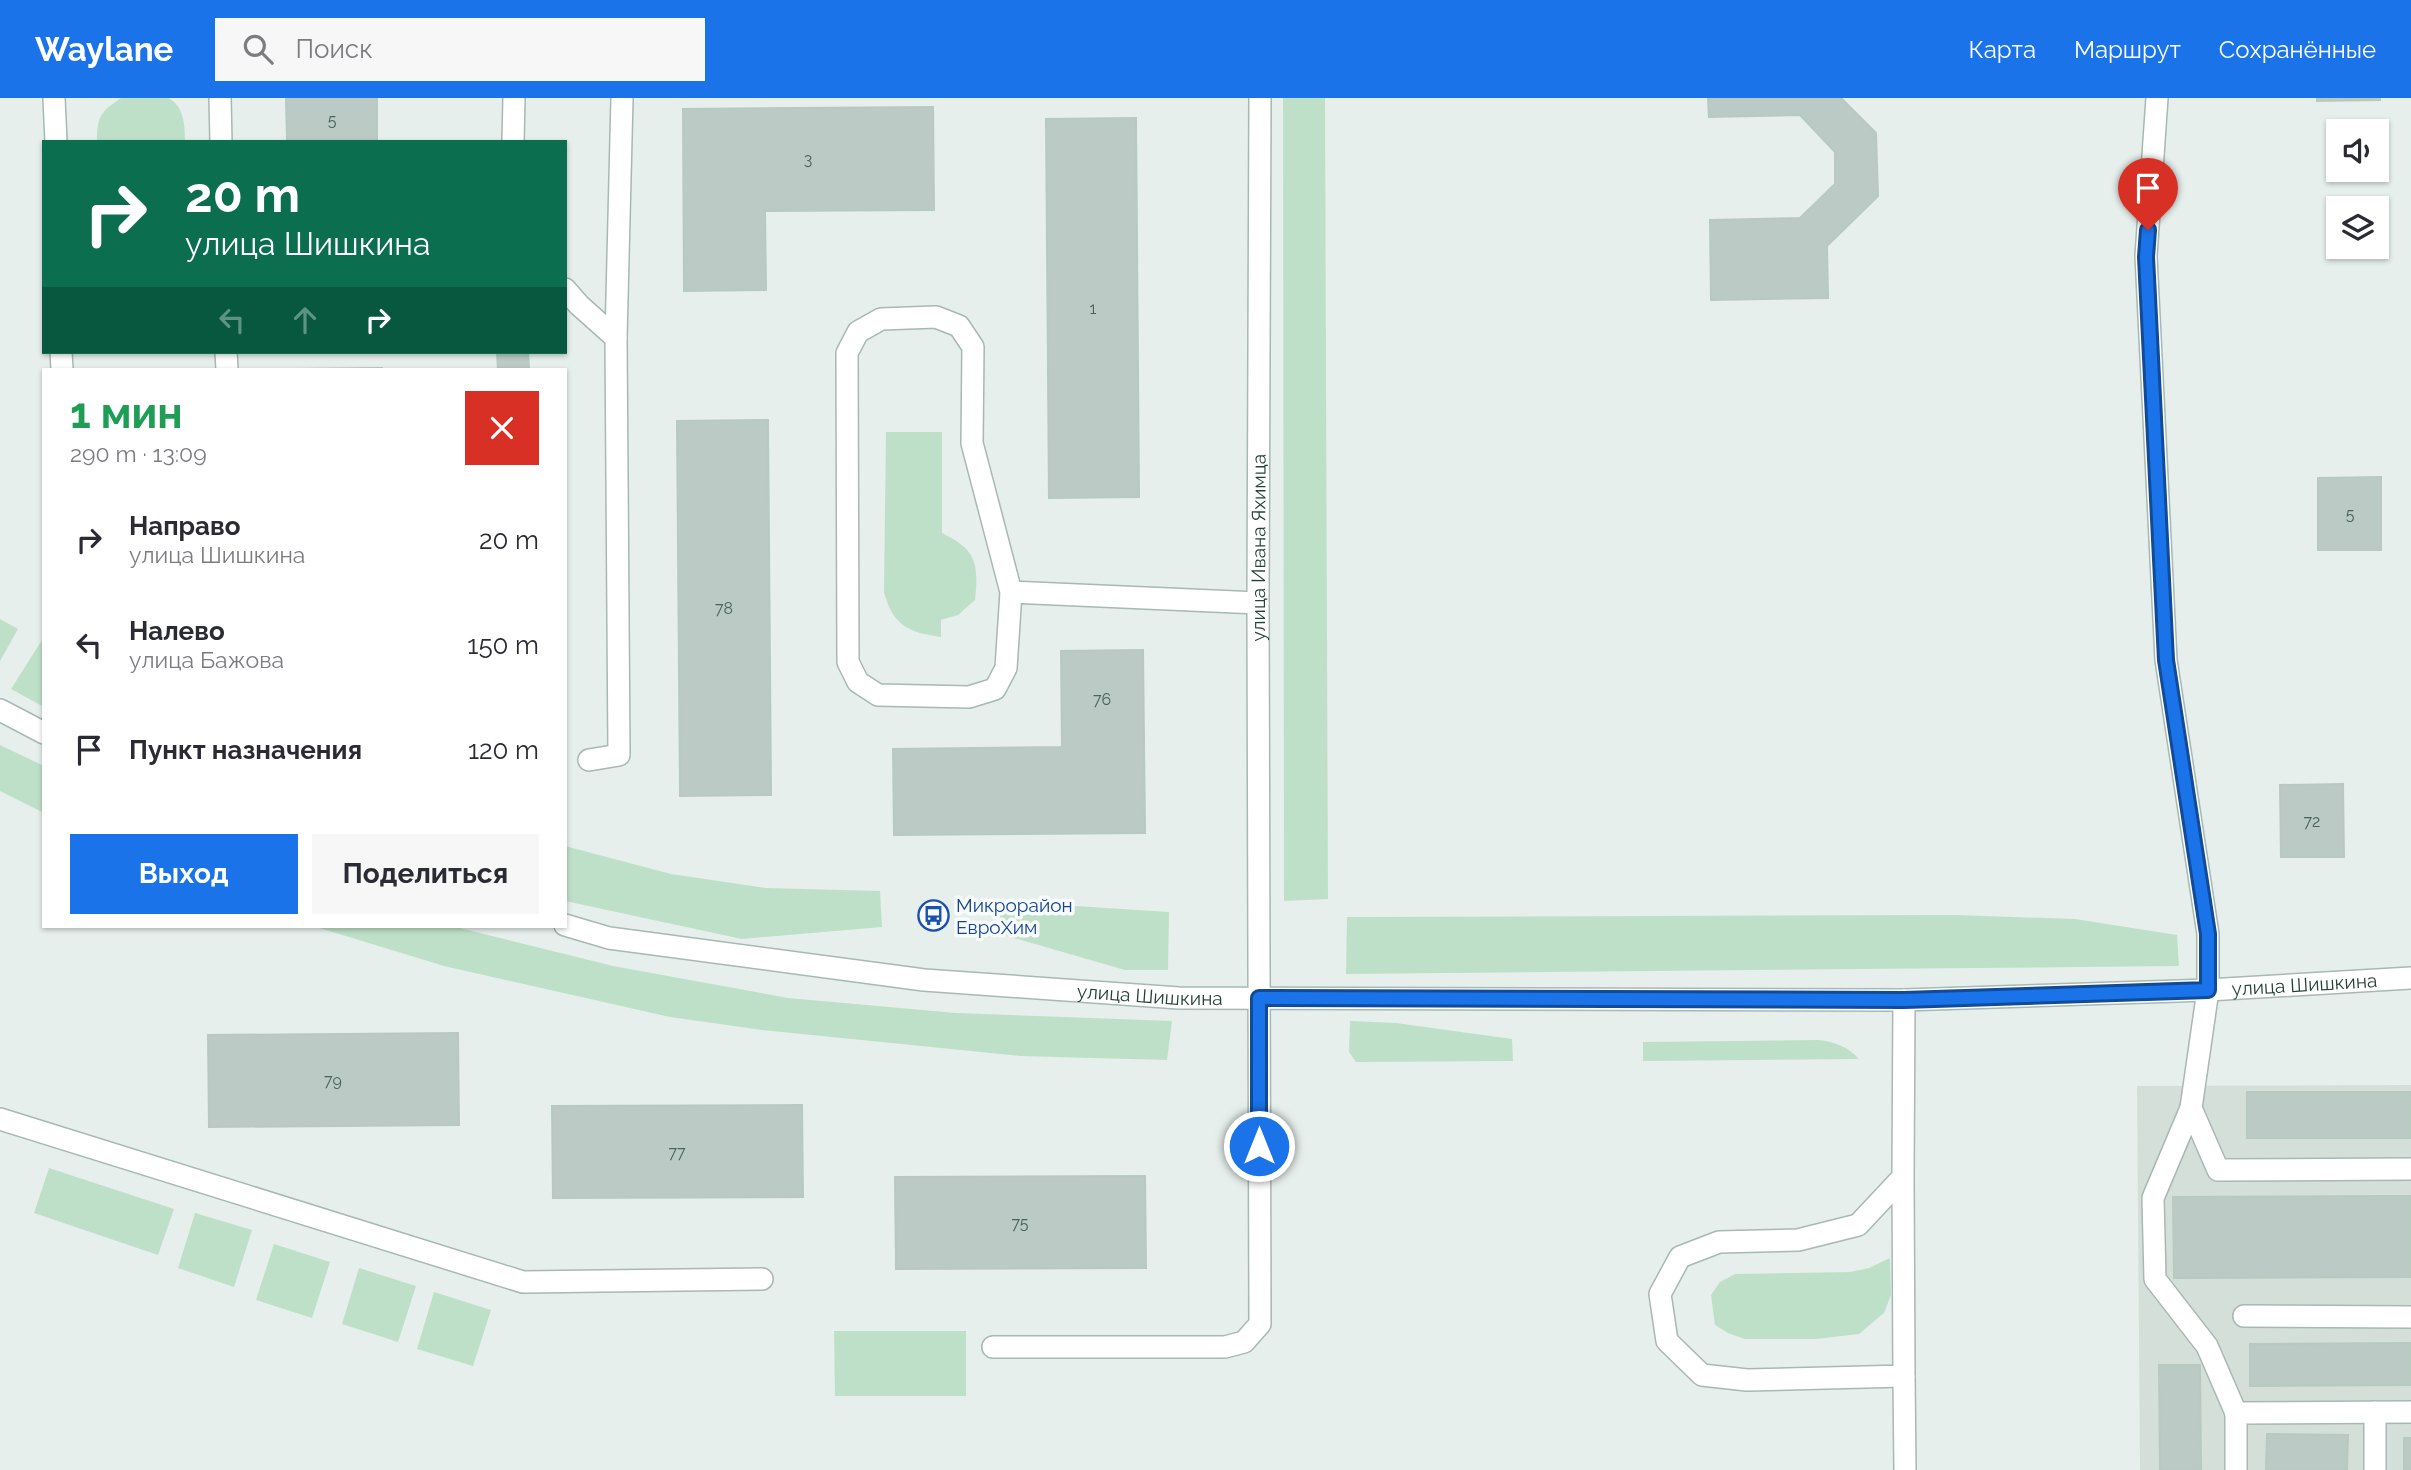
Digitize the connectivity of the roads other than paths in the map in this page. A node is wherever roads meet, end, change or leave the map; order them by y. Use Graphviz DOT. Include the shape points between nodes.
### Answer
graph roads {
  1 [pos="54,98"];
  2 [pos="220,98"];
  3 [pos="514,98"];
  4 [pos="622,98"];
  5 [pos="1260,98"];
  6 [pos="2157,98"];
  7 [pos="56,140"];
  8 [pos="220,140"];
  9 [pos="513,140"];
  10 [pos="567,291"];
  11 [pos="616,338"];
  12 [pos="1011,592"];
  13 [pos="1258,603"];
  14 [pos="0,710"];
  15 [pos="42,732"];
  16 [pos="589,760"];
  17 [pos="567,926"];
  18 [pos="2411,978"];
  19 [pos="2208,990"];
  20 [pos="1259,998"];
  21 [pos="1904,1000"];
  22 [pos="2192,1108"];
  23 [pos="0,1119"];
  24 [pos="2411,1169"];
  25 [pos="1903,1177"];
  26 [pos="762,1279"];
  27 [pos="2244,1316"];
  28 [pos="2411,1317"];
  29 [pos="993,1347"];
  30 [pos="1904,1376"];
  31 [pos="2375,1412"];
  32 [pos="2411,1412"];
  33 [pos="2236,1413"];
  34 [pos="1905,1470"];
  35 [pos="2236,1470"];
  36 [pos="2375,1470"];
  1 -- 7 [label="street"];
  2 -- 8 [label="street"];
  3 -- 9 [label="street"];
  4 -- 11 [label="street"];
  5 -- 13 [label="street, улица Ивана Яхимца"];
  6 -- 19 [label="street" via="2146,257 2166,660 2208,934"];
  10 -- 11 [label="street"];
  11 -- 16 [label="street" via="619,755"];
  12 -- 12 [label="street" via="972,443 973,347 959,326 936,317 881,320 858,332 847,353 848,662 858,682 878,695 969,697 995,689 1006,668"];
  12 -- 13 [label="street"];
  13 -- 20 [label="street, улица Ивана Яхимца"];
  14 -- 15 [label="street"];
  17 -- 20 [label="street, улица Шишкина" via="608,938 923,980 1179,998"];
  18 -- 19 [label="street, улица Шишкина"];
  19 -- 21 [label="street, улица Шишкина"];
  19 -- 22 [label="street"];
  20 -- 21 [label="street, улица Шишкина"];
  20 -- 29 [label="street, улица Ивана Яхимца" via="1260,1324 1244,1342 1225,1347"];
  21 -- 25 [label="street"];
  22 -- 24 [label="street" via="2218,1170"];
  22 -- 33 [label="street" via="2153,1198 2155,1279 2207,1346"];
  23 -- 26 [label="street" via="523,1282"];
  25 -- 30 [label="street"];
  25 -- 30 [label="street" via="1858,1225 1798,1240 1719,1242 1680,1257 1660,1294 1667,1341 1702,1375 1746,1380"];
  27 -- 28 [label="street"];
  30 -- 34 [label="street"];
  31 -- 32 [label="street"];
  31 -- 33 [label="street"];
  31 -- 36 [label="street"];
  33 -- 35 [label="street"];
}
